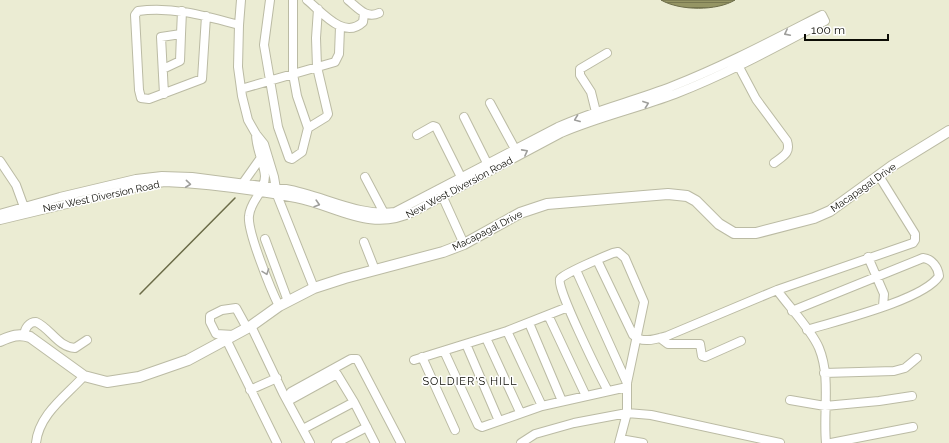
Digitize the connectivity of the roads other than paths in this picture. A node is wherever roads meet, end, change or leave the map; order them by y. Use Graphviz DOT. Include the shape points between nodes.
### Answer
graph roads {
  1 [pos="241,0"];
  2 [pos="270,0"];
  3 [pos="292,0"];
  4 [pos="307,0"];
  5 [pos="348,0"];
  6 [pos="318,9"];
  7 [pos="182,11"];
  8 [pos="379,13"];
  9 [pos="364,14"];
  10 [pos="206,16"];
  11 [pos="239,25"];
  12 [pos="340,27"];
  13 [pos="181,34"];
  14 [pos="607,53"];
  15 [pos="738,66"];
  16 [pos="317,67"];
  17 [pos="163,69"];
  18 [pos="293,74"];
  19 [pos="270,81"];
  20 [pos="241,89"];
  21 [pos="164,94"];
  22 [pos="490,103"];
  23 [pos="596,112"];
  24 [pos="464,117"];
  25 [pos="308,128"];
  26 [pos="949,131"];
  27 [pos="417,135"];
  28 [pos="515,149"];
  29 [pos="0,161"];
  30 [pos="264,162"];
  31 [pos="487,163"];
  32 [pos="774,163"];
  33 [pos="878,176"];
  34 [pos="365,177"];
  35 [pos="461,178"];
  36 [pos="243,183"];
  37 [pos="262,189"];
  38 [pos="277,191"];
  39 [pos="441,193"];
  40 [pos="24,207"];
  41 [pos="384,213"];
  42 [pos="0,214"];
  43 [pos="0,220"];
  44 [pos="253,237"];
  45 [pos="364,242"];
  46 [pos="464,244"];
  47 [pos="868,257"];
  48 [pos="597,260"];
  49 [pos="375,270"];
  50 [pos="576,270"];
  51 [pos="877,277"];
  52 [pos="282,287"];
  53 [pos="314,288"];
  54 [pos="272,290"];
  55 [pos="777,290"];
  56 [pos="284,303"];
  57 [pos="883,306"];
  58 [pos="568,307"];
  59 [pos="792,311"];
  60 [pos="548,315"];
  61 [pos="529,324"];
  62 [pos="249,327"];
  63 [pos="807,330"];
  64 [pos="507,331"];
  65 [pos="24,335"];
  66 [pos="230,337"];
  67 [pos="486,338"];
  68 [pos="660,338"];
  69 [pos="637,339"];
  70 [pos="87,340"];
  71 [pos="0,341"];
  72 [pos="741,341"];
  73 [pos="466,344"];
  74 [pos="444,351"];
  75 [pos="917,358"];
  76 [pos="824,373"];
  77 [pos="84,376"];
  78 [pos="277,378"];
  79 [pos="627,385"];
  80 [pos="250,390"];
  81 [pos="608,391"];
  82 [pos="291,392"];
  83 [pos="586,396"];
  84 [pos="912,396"];
  85 [pos="790,400"];
  86 [pos="288,401"];
  87 [pos="562,401"];
  88 [pos="354,402"];
  89 [pos="542,406"];
  90 [pos="825,406"];
  91 [pos="520,412"];
  92 [pos="627,413"];
  93 [pos="499,421"];
  94 [pos="367,427"];
  95 [pos="913,428"];
  96 [pos="303,429"];
  97 [pos="455,430"];
  98 [pos="619,441"];
  99 [pos="36,443"];
  100 [pos="277,443"];
  101 [pos="310,443"];
  102 [pos="336,443"];
  103 [pos="375,443"];
  104 [pos="402,443"];
  105 [pos="522,443"];
  106 [pos="643,443"];
  107 [pos="780,443"];
  108 [pos="826,443"];
  109 [pos="831,443"];
  1 -- 11 [label="street"];
  2 -- 19 [label="street" via="264,45"];
  3 -- 18 [label="street"];
  4 -- 6 [label="street"];
  5 -- 9 [label="street"];
  6 -- 12 [label="street"];
  6 -- 16 [label="street"];
  7 -- 10 [label="street"];
  7 -- 13 [label="street"];
  7 -- 21 [label="street" via="140,11 135,15 139,95 146,99"];
  8 -- 9 [label="street" via="371,16"];
  9 -- 12 [label="street" via="365,20 357,28"];
  10 -- 11 [label="street"];
  10 -- 21 [label="street" via="203,78"];
  11 -- 20 [label="street" via="238,67"];
  12 -- 16 [label="street" via="338,59"];
  13 -- 17 [label="street" via="181,59"];
  13 -- 17 [label="street" via="161,37"];
  14 -- 23 [label="street" via="580,68 580,75 591,92"];
  15 -- 23 [label="street, New West Diversion Road, one-way" via="824,18 696,77"];
  15 -- 32 [label="street" via="756,99 787,141 787,153"];
  39 -- 15 [label="street, New West Diversion Road, one-way" via="566,131 668,96"];
  16 -- 18 [label="street"];
  16 -- 25 [label="street" via="328,114"];
  17 -- 21 [label="street"];
  18 -- 19 [label="street"];
  18 -- 25 [label="street" via="297,96"];
  19 -- 20 [label="street"];
  19 -- 25 [label="street" via="278,127 289,158 298,157 302,152"];
  20 -- 30 [label="street" via="248,120 264,144"];
  22 -- 28 [label="street"];
  23 -- 28 [label="street, New West Diversion Road, one-way" via="563,124"];
  24 -- 31 [label="street"];
  26 -- 33 [label="main road, Macapagal Drive"];
  27 -- 35 [label="street" via="433,126 436,127"];
  28 -- 31 [label="street, New West Diversion Road"];
  29 -- 40 [label="street" via="16,185"];
  30 -- 36 [label="street"];
  30 -- 37 [label="street"];
  30 -- 38 [label="street"];
  31 -- 35 [label="street, New West Diversion Road"];
  33 -- 46 [label="main road, Macapagal Drive" via="821,215 756,234 734,233 719,224 696,201 687,196 668,194 548,204 520,213"];
  33 -- 47 [label="street" via="916,237 910,244"];
  34 -- 41 [label="street"];
  35 -- 39 [label="street, New West Diversion Road"];
  36 -- 37 [label="street, New West Diversion Road"];
  36 -- 40 [label="street, New West Diversion Road" via="162,176 136,179"];
  37 -- 38 [label="street, New West Diversion Road"];
  43 -- 37 [label="street, New West Diversion Road, one-way" via="158,182"];
  37 -- 44 [label="street" via="249,215"];
  38 -- 39 [label="street, New West Diversion Road, one-way" via="356,217 377,221 404,216"];
  38 -- 41 [label="street, New West Diversion Road" via="302,192 368,212"];
  38 -- 53 [label="street"];
  39 -- 41 [label="street, New West Diversion Road" via="402,209"];
  39 -- 46 [label="street"];
  40 -- 42 [label="street, New West Diversion Road"];
  44 -- 52 [label="street" via="267,239"];
  44 -- 54 [label="street, one-way"];
  45 -- 49 [label="street"];
  46 -- 49 [label="main road, Macapagal Drive"];
  47 -- 51 [label="street"];
  47 -- 55 [label="street"];
  48 -- 50 [label="street"];
  48 -- 69 [label="street" via="628,327"];
  48 -- 69 [label="street" via="618,252 625,258 644,298"];
  49 -- 53 [label="main road, Macapagal Drive"];
  50 -- 58 [label="street" via="559,281"];
  50 -- 79 [label="street"];
  51 -- 57 [label="street" via="884,294"];
  51 -- 57 [label="street" via="923,258 933,263 939,272 936,282"];
  51 -- 59 [label="street"];
  52 -- 54 [label="street"];
  52 -- 56 [label="street"];
  53 -- 56 [label="main road, Macapagal Drive"];
  54 -- 56 [label="street"];
  55 -- 59 [label="street"];
  55 -- 68 [label="street"];
  56 -- 62 [label="main road, Macapagal Drive"];
  57 -- 63 [label="street"];
  58 -- 60 [label="street"];
  58 -- 81 [label="street"];
  59 -- 63 [label="street"];
  60 -- 61 [label="street"];
  60 -- 83 [label="street"];
  61 -- 64 [label="street"];
  61 -- 87 [label="street"];
  62 -- 66 [label="main road, Macapagal Drive"];
  62 -- 66 [label="street" via="236,308 222,310 210,316 216,334"];
  62 -- 78 [label="street"];
  63 -- 76 [label="street" via="818,347"];
  64 -- 67 [label="street"];
  64 -- 89 [label="street"];
  65 -- 70 [label="street" via="25,328 36,322 70,347 75,348"];
  65 -- 71 [label="main road"];
  65 -- 77 [label="main road, Macapagal Drive"];
  66 -- 77 [label="main road, Macapagal Drive" via="188,360 139,377 107,382"];
  66 -- 80 [label="street"];
  67 -- 73 [label="street"];
  67 -- 91 [label="street"];
  68 -- 69 [label="street"];
  68 -- 72 [label="street" via="668,344 700,344 702,356 705,357"];
  69 -- 79 [label="street"];
  73 -- 74 [label="street"];
  73 -- 93 [label="street"];
  74 -- 93 [label="street" via="478,425 482,427"];
  74 -- 97 [label="street" via="418,359"];
  75 -- 76 [label="street" via="905,368 894,371"];
  76 -- 90 [label="street"];
  77 -- 99 [label="street" via="41,423"];
  78 -- 80 [label="street"];
  78 -- 86 [label="street"];
  79 -- 81 [label="street"];
  79 -- 92 [label="street"];
  80 -- 100 [label="street"];
  81 -- 83 [label="street"];
  82 -- 104 [label="street" via="351,359 357,359"];
  83 -- 87 [label="street"];
  84 -- 90 [label="street"];
  85 -- 90 [label="street"];
  86 -- 88 [label="street" via="337,374"];
  86 -- 96 [label="street"];
  87 -- 89 [label="street"];
  88 -- 94 [label="street"];
  88 -- 96 [label="street"];
  89 -- 91 [label="street"];
  90 -- 108 [label="street"];
  91 -- 93 [label="street"];
  92 -- 98 [label="street"];
  92 -- 105 [label="street" via="574,423 536,434"];
  92 -- 107 [label="street" via="651,415"];
  94 -- 102 [label="street"];
  94 -- 103 [label="street"];
  95 -- 109 [label="street"];
  96 -- 101 [label="street"];
  98 -- 106 [label="street"];
}
